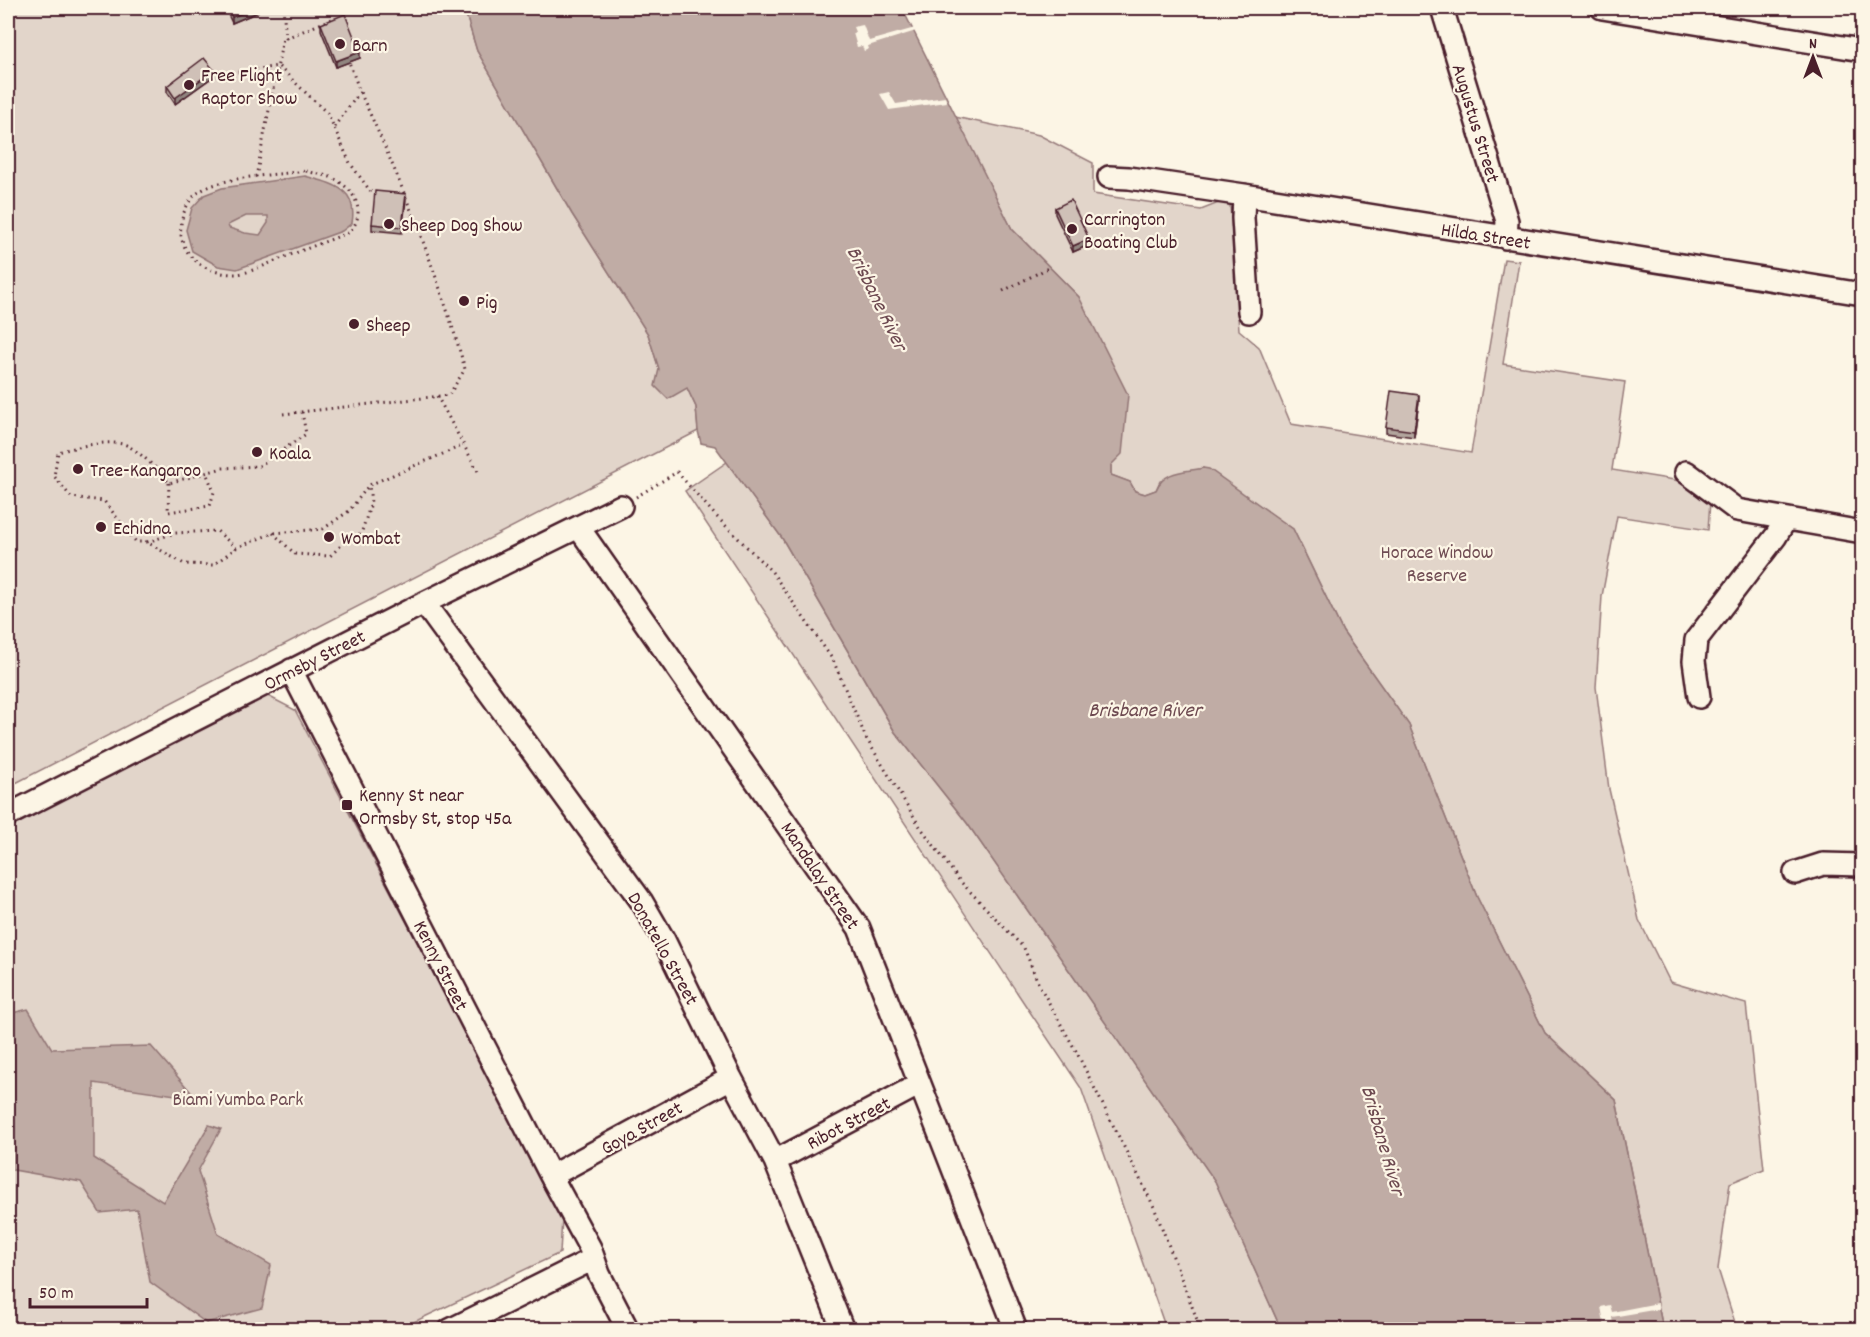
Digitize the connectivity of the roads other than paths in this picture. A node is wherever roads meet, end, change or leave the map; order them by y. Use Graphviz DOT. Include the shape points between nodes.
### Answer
graph roads {
  1 [pos="1442,8"];
  2 [pos="1602,8"];
  3 [pos="1863,50"];
  4 [pos="1109,177"];
  5 [pos="1244,195"];
  6 [pos="1506,238"];
  7 [pos="1863,294"];
  8 [pos="1249,312"];
  9 [pos="1686,472"];
  10 [pos="621,506"];
  11 [pos="1786,519"];
  12 [pos="579,528"];
  13 [pos="1863,532"];
  14 [pos="424,603"];
  15 [pos="291,670"];
  16 [pos="1699,697"];
  17 [pos="8,814"];
  18 [pos="1863,865"];
  19 [pos="1795,873"];
  20 [pos="731,1078"];
  21 [pos="920,1084"];
  22 [pos="775,1161"];
  23 [pos="551,1176"];
  24 [pos="593,1259"];
  25 [pos="450,1329"];
  26 [pos="628,1329"];
  27 [pos="843,1329"];
  28 [pos="1016,1329"];
  1 -- 6 [label="street, Augustus Street" via="1507,221"];
  2 -- 3 [label="street"];
  4 -- 5 [label="street, Hilda Street"];
  5 -- 6 [label="street, Hilda Street"];
  5 -- 8 [label="street"];
  6 -- 7 [label="street, Hilda Street"];
  9 -- 11 [label="street" via="1730,507"];
  10 -- 12 [label="street, Ormsby Street"];
  11 -- 13 [label="street"];
  11 -- 16 [label="street" via="1696,640 1694,661"];
  12 -- 14 [label="street, Ormsby Street"];
  12 -- 21 [label="street, Mandalay Street" via="859,928"];
  14 -- 15 [label="street, Ormsby Street"];
  14 -- 20 [label="street, Donatello Street" via="642,902"];
  15 -- 17 [label="street, Ormsby Street"];
  15 -- 23 [label="street, Kenny Street"];
  18 -- 19 [label="street" via="1823,864"];
  20 -- 22 [label="street, Donatello Street"];
  20 -- 23 [label="street, Goya Street"];
  21 -- 22 [label="street, Ribot Street"];
  21 -- 28 [label="street, Mandalay Street"];
  22 -- 27 [label="street, Donatello Street"];
  23 -- 24 [label="street, Kenny Street" via="591,1248"];
  24 -- 25 [label="street"];
  24 -- 26 [label="street, Kenny Street"];
}
